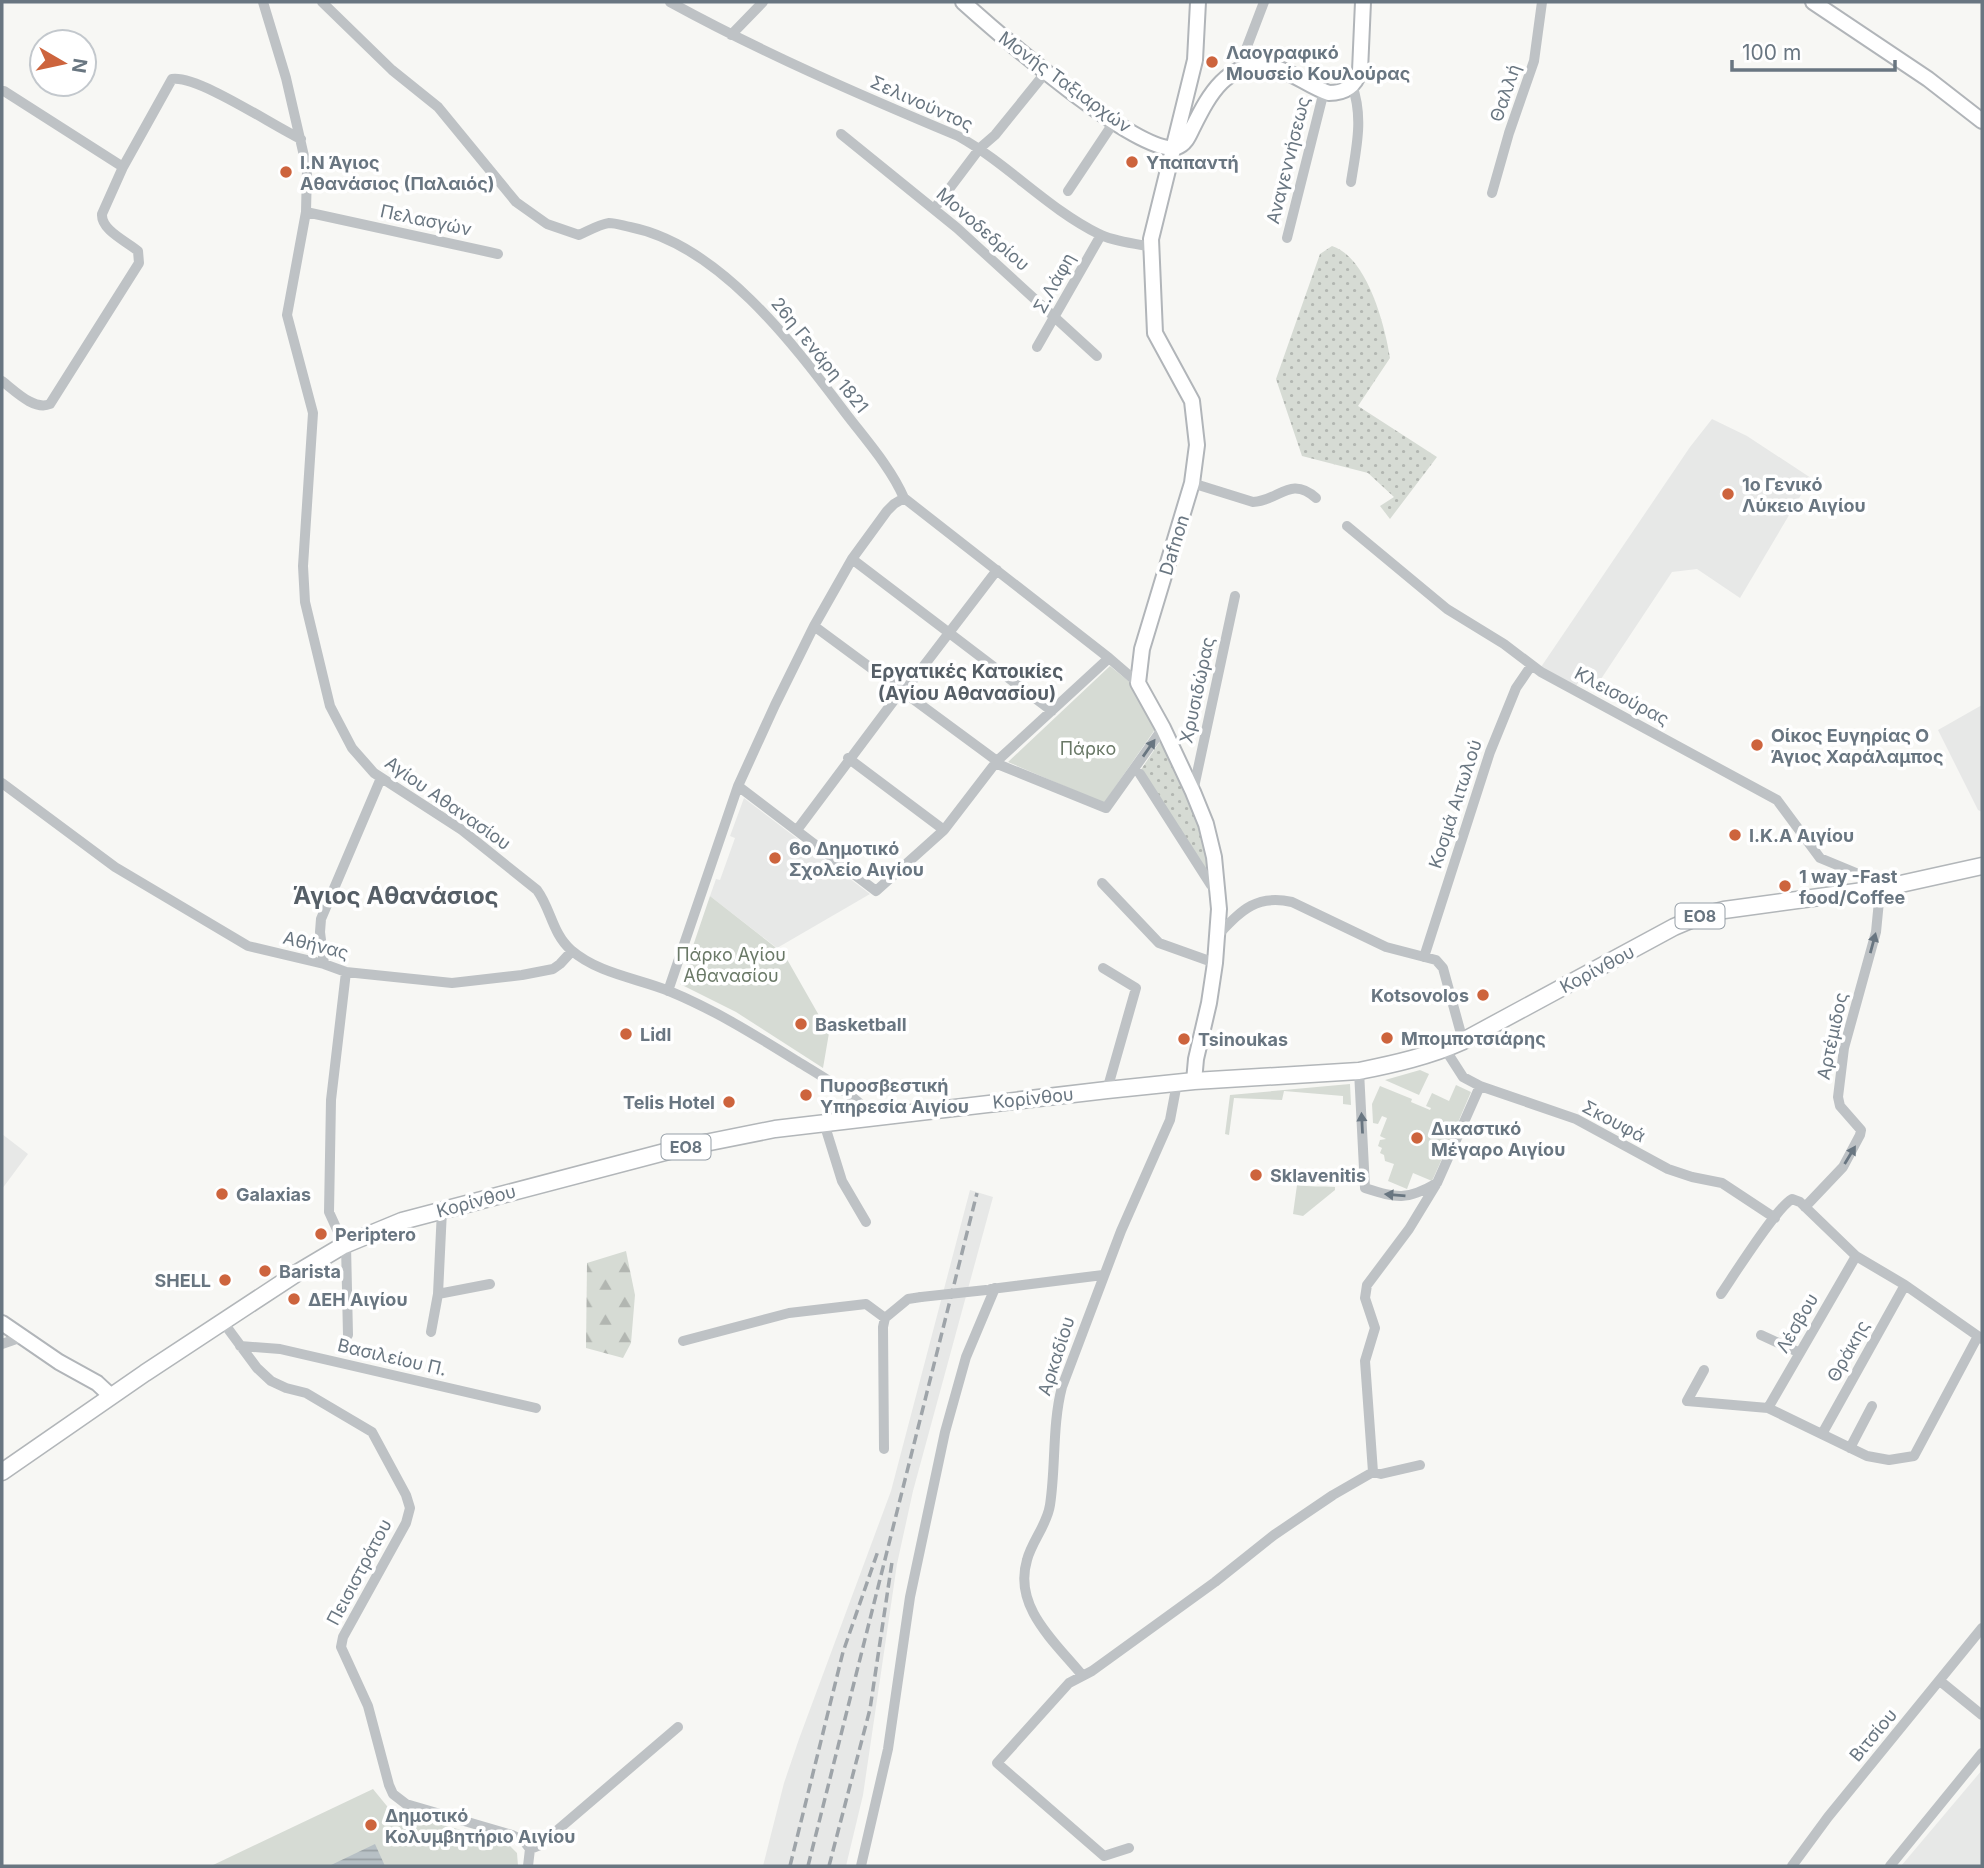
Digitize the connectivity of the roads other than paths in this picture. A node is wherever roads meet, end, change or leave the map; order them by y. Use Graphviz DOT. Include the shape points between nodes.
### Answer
graph roads {
  1 [pos="263,2"];
  2 [pos="322,2"];
  3 [pos="670,2"];
  4 [pos="763,2"];
  5 [pos="963,2"];
  6 [pos="1198,2"];
  7 [pos="1264,2"];
  8 [pos="1363,2"];
  9 [pos="1542,2"];
  10 [pos="1813,2"];
  11 [pos="731,35"];
  12 [pos="1238,70"];
  13 [pos="1046,72"];
  14 [pos="1352,85"];
  15 [pos="4,91"];
  16 [pos="1324,91"];
  17 [pos="1982,121"];
  18 [pos="1114,122"];
  19 [pos="841,134"];
  20 [pos="301,139"];
  21 [pos="980,148"];
  22 [pos="1174,148"];
  23 [pos="123,167"];
  24 [pos="1351,182"];
  25 [pos="1068,191"];
  26 [pos="1492,193"];
  27 [pos="934,209"];
  28 [pos="306,212"];
  29 [pos="1101,235"];
  30 [pos="1287,238"];
  31 [pos="1152,247"];
  32 [pos="498,254"];
  33 [pos="1055,317"];
  34 [pos="1037,347"];
  35 [pos="1097,356"];
  36 [pos="2,381"];
  37 [pos="1192,483"];
  38 [pos="904,498"];
  39 [pos="1316,498"];
  40 [pos="1347,526"];
  41 [pos="852,559"];
  42 [pos="997,570"];
  43 [pos="1235,596"];
  44 [pos="814,626"];
  45 [pos="949,633"];
  46 [pos="1109,657"];
  47 [pos="1531,666"];
  48 [pos="1138,683"];
  49 [pos="902,692"];
  50 [pos="1052,710"];
  51 [pos="1163,728"];
  52 [pos="848,758"];
  53 [pos="996,762"];
  54 [pos="1140,775"];
  55 [pos="381,778"];
  56 [pos="2,783"];
  57 [pos="738,786"];
  58 [pos="1193,792"];
  59 [pos="797,830"];
  60 [pos="944,830"];
  61 [pos="1982,866"];
  62 [pos="1102,883"];
  63 [pos="1878,889"];
  64 [pos="1219,892"];
  65 [pos="1217,936"];
  66 [pos="572,951"];
  67 [pos="1424,957"];
  68 [pos="1215,963"];
  69 [pos="324,964"];
  70 [pos="1103,968"];
  71 [pos="346,972"];
  72 [pos="668,990"];
  73 [pos="1463,1041"];
  74 [pos="1445,1049"];
  75 [pos="1359,1071"];
  76 [pos="1194,1081"];
  77 [pos="1177,1083"];
  78 [pos="1480,1086"];
  79 [pos="1107,1090"];
  80 [pos="874,1117"];
  81 [pos="824,1123"];
  82 [pos="1437,1183"];
  83 [pos="1805,1207"];
  84 [pos="442,1210"];
  85 [pos="1775,1218"];
  86 [pos="866,1222"];
  87 [pos="345,1245"];
  88 [pos="1856,1256"];
  89 [pos="1103,1275"];
  90 [pos="490,1284"];
  91 [pos="1905,1285"];
  92 [pos="991,1289"];
  93 [pos="438,1294"];
  94 [pos="1721,1294"];
  95 [pos="885,1318"];
  96 [pos="223,1322"];
  97 [pos="2,1323"];
  98 [pos="431,1332"];
  99 [pos="348,1335"];
  100 [pos="1761,1335"];
  101 [pos="22,1337"];
  102 [pos="1980,1337"];
  103 [pos="683,1341"];
  104 [pos="2,1344"];
  105 [pos="240,1346"];
  106 [pos="1800,1353"];
  107 [pos="1704,1370"];
  108 [pos="111,1396"];
  109 [pos="1872,1406"];
  110 [pos="536,1408"];
  111 [pos="1768,1408"];
  112 [pos="1822,1434"];
  113 [pos="1850,1448"];
  114 [pos="884,1449"];
  115 [pos="1420,1465"];
  116 [pos="2,1472"];
  117 [pos="1373,1472"];
  118 [pos="1982,1628"];
  119 [pos="1082,1675"];
  120 [pos="1940,1681"];
  121 [pos="1982,1714"];
  122 [pos="678,1727"];
  123 [pos="1982,1753"];
  124 [pos="1129,1848"];
  125 [pos="530,1849"];
  126 [pos="528,1866"];
  127 [pos="861,1866"];
  128 [pos="1792,1866"];
  129 [pos="1890,1866"];
  1 -- 20 [label="street, Αγίου Αθανασίου"];
  2 -- 38 [label="street, 26η Γενάρη 1821" via="438,107 516,202 547,224 579,235 608,223 669,239 760,307 856,428"];
  3 -- 11 [label="street, Σελινούντος"];
  4 -- 11 [label="street"];
  5 -- 13 [label="main road, Μονής Ταξιαρχών"];
  6 -- 22 [label="main road, Dafnon" via="1195,60"];
  7 -- 12 [label="street"];
  8 -- 14 [label="main road" via="1360,71"];
  9 -- 26 [label="street, Θαλλή" via="1534,61"];
  10 -- 17 [label="main road"];
  11 -- 21 [label="street, Σελινούντος"];
  12 -- 16 [label="main road" via="1273,68"];
  12 -- 22 [label="main road" via="1217,85 1187,140"];
  13 -- 18 [label="main road, Μονής Ταξιαρχών"];
  13 -- 21 [label="street"];
  14 -- 16 [label="main road" via="1338,93"];
  14 -- 24 [label="street" via="1360,121"];
  15 -- 23 [label="street"];
  16 -- 30 [label="street, Αναγεννήσεως"];
  18 -- 22 [label="main road, Μονής Ταξιαρχών" via="1160,147"];
  18 -- 25 [label="street"];
  19 -- 27 [label="street, Μονοδεδρίου"];
  20 -- 23 [label="street" via="214,90 176,78 167,84"];
  20 -- 28 [label="street, Αγίου Αθανασίου" via="307,169"];
  21 -- 27 [label="street"];
  21 -- 29 [label="street, Σελινούντος"];
  22 -- 31 [label="main road, Dafnon" via="1153,226"];
  23 -- 36 [label="street" via="101,219 138,251 139,263 50,404 36,405"];
  27 -- 33 [label="street, Μονοδεδρίου"];
  28 -- 32 [label="street, Πελασγών"];
  28 -- 55 [label="street, Αγίου Αθανασίου" via="287,315 313,413 303,566 305,603 330,706 352,748"];
  29 -- 31 [label="street, Σελινούντος"];
  29 -- 33 [label="street, Σ.Λάφη"];
  31 -- 37 [label="main road, Dafnon" via="1155,332 1192,401 1197,445"];
  33 -- 34 [label="street, Σ.Λάφη"];
  33 -- 35 [label="street, Μονοδεδρίου"];
  37 -- 39 [label="street" via="1254,502 1296,487"];
  37 -- 48 [label="main road, Dafnon" via="1142,649"];
  38 -- 41 [label="street" via="894,503"];
  38 -- 42 [label="street, 26η Γενάρη 1821"];
  40 -- 47 [label="street, Κλεισούρας" via="1447,609 1504,643"];
  41 -- 44 [label="street"];
  41 -- 45 [label="street"];
  42 -- 45 [label="street"];
  42 -- 46 [label="street, 26η Γενάρη 1821"];
  43 -- 58 [label="street, Χρυσιδώρας"];
  44 -- 49 [label="street"];
  44 -- 57 [label="street"];
  45 -- 49 [label="street"];
  45 -- 50 [label="street"];
  46 -- 48 [label="street, 26η Γενάρη 1821"];
  46 -- 50 [label="street"];
  47 -- 63 [label="street, Κλεισούρας" via="1777,800 1820,858 1861,875"];
  47 -- 67 [label="street, Κοσμά Αιτωλού" via="1516,688 1490,752"];
  48 -- 51 [label="main road"];
  49 -- 52 [label="street"];
  49 -- 53 [label="street"];
  50 -- 53 [label="street"];
  53 -- 51 [label="street, one-way" via="1106,808"];
  51 -- 58 [label="main road"];
  52 -- 59 [label="street"];
  52 -- 60 [label="street"];
  53 -- 60 [label="street"];
  54 -- 64 [label="street"];
  55 -- 66 [label="street, Αγίου Αθανασίου" via="462,830 537,890 556,931"];
  55 -- 69 [label="street" via="321,919"];
  56 -- 69 [label="street, Αθήνας" via="157,894 248,946"];
  57 -- 59 [label="street"];
  57 -- 72 [label="street"];
  58 -- 64 [label="main road" via="1210,835"];
  59 -- 60 [label="street" via="876,891"];
  61 -- 63 [label="main road, Κορίνθου / ΕΟ8"];
  62 -- 68 [label="street" via="1160,943"];
  63 -- 73 [label="main road, Κορίνθου / ΕΟ8" via="1700,916"];
  83 -- 63 [label="street, Αρτέμιδος, one-way" via="1843,1167 1860,1135 1838,1097 1844,1048 1876,932"];
  64 -- 65 [label="main road"];
  65 -- 67 [label="street" via="1250,905 1281,899 1386,947"];
  65 -- 68 [label="main road"];
  66 -- 71 [label="street, Αθήνας" via="553,969 475,981 452,983"];
  66 -- 72 [label="street, Αγίου Αθανασίου" via="591,964"];
  67 -- 73 [label="street" via="1443,968"];
  68 -- 76 [label="main road"];
  69 -- 71 [label="street, Αθήνας"];
  70 -- 79 [label="street" via="1136,988"];
  71 -- 87 [label="street" via="331,1100 329,1212"];
  72 -- 80 [label="street, Αγίου Αθανασίου" via="731,1020 857,1099"];
  73 -- 74 [label="main road, Κορίνθου / ΕΟ8"];
  74 -- 75 [label="main road, Κορίνθου / ΕΟ8"];
  74 -- 78 [label="street, Σκουφά" via="1463,1077"];
  75 -- 76 [label="main road, Κορίνθου / ΕΟ8"];
  82 -- 75 [label="street, one-way" via="1396,1198 1365,1188"];
  76 -- 77 [label="main road, Κορίνθου / ΕΟ8"];
  77 -- 79 [label="main road, Κορίνθου / ΕΟ8"];
  77 -- 89 [label="street, Αρκαδίου" via="1170,1120"];
  78 -- 82 [label="street"];
  78 -- 85 [label="street, Σκουφά" via="1576,1119 1668,1169 1722,1183"];
  79 -- 80 [label="main road, Κορίνθου / ΕΟ8"];
  80 -- 81 [label="main road, Κορίνθου / ΕΟ8"];
  81 -- 84 [label="main road, Κορίνθου / ΕΟ8" via="723,1138"];
  81 -- 86 [label="street" via="842,1181"];
  82 -- 117 [label="street" via="1365,1293 1375,1328 1365,1361"];
  83 -- 85 [label="street" via="1790,1200"];
  83 -- 88 [label="street"];
  84 -- 87 [label="main road, Κορίνθου / ΕΟ8"];
  84 -- 93 [label="street"];
  85 -- 94 [label="street"];
  87 -- 96 [label="main road, Κορίνθου / ΕΟ8"];
  87 -- 99 [label="street"];
  88 -- 91 [label="street"];
  88 -- 106 [label="street, Λέσβου"];
  89 -- 92 [label="street"];
  89 -- 119 [label="street, Αρκαδίου" via="1057,1404 1050,1508 1024,1574 1032,1615"];
  90 -- 93 [label="street"];
  91 -- 102 [label="street"];
  91 -- 112 [label="street, Θράκης"];
  92 -- 95 [label="street, bridge" via="908,1299"];
  92 -- 127 [label="street" via="965,1357 945,1432 910,1597 888,1749"];
  93 -- 98 [label="street"];
  95 -- 103 [label="street" via="866,1304 789,1313"];
  95 -- 114 [label="street"];
  96 -- 105 [label="street, Πεισιστράτου"];
  96 -- 108 [label="main road, Κορίνθου / ΕΟ8"];
  97 -- 101 [label="main road"];
  100 -- 106 [label="street"];
  101 -- 104 [label="street"];
  101 -- 108 [label="main road"];
  102 -- 113 [label="street" via="1914,1456 1889,1460"];
  105 -- 110 [label="street, Βασιλείου Π." via="280,1349"];
  105 -- 125 [label="street, Πεισιστράτου" via="271,1381 306,1393 372,1432 406,1495 410,1508 406,1523 341,1647 368,1706 393,1794 406,1804 512,1835"];
  106 -- 111 [label="street, Λέσβου"];
  107 -- 111 [label="street" via="1687,1401"];
  108 -- 116 [label="main road, Κορίνθου / ΕΟ8"];
  109 -- 113 [label="street"];
  111 -- 112 [label="street"];
  112 -- 113 [label="street"];
  115 -- 117 [label="street"];
  117 -- 119 [label="street" via="1274,1535"];
  118 -- 120 [label="street, Βιτσίου"];
  119 -- 124 [label="street" via="1069,1683 997,1763 1104,1856"];
  120 -- 121 [label="street"];
  120 -- 128 [label="street, Βιτσίου"];
  122 -- 125 [label="street"];
  123 -- 129 [label="street"];
  125 -- 126 [label="street"];
}
